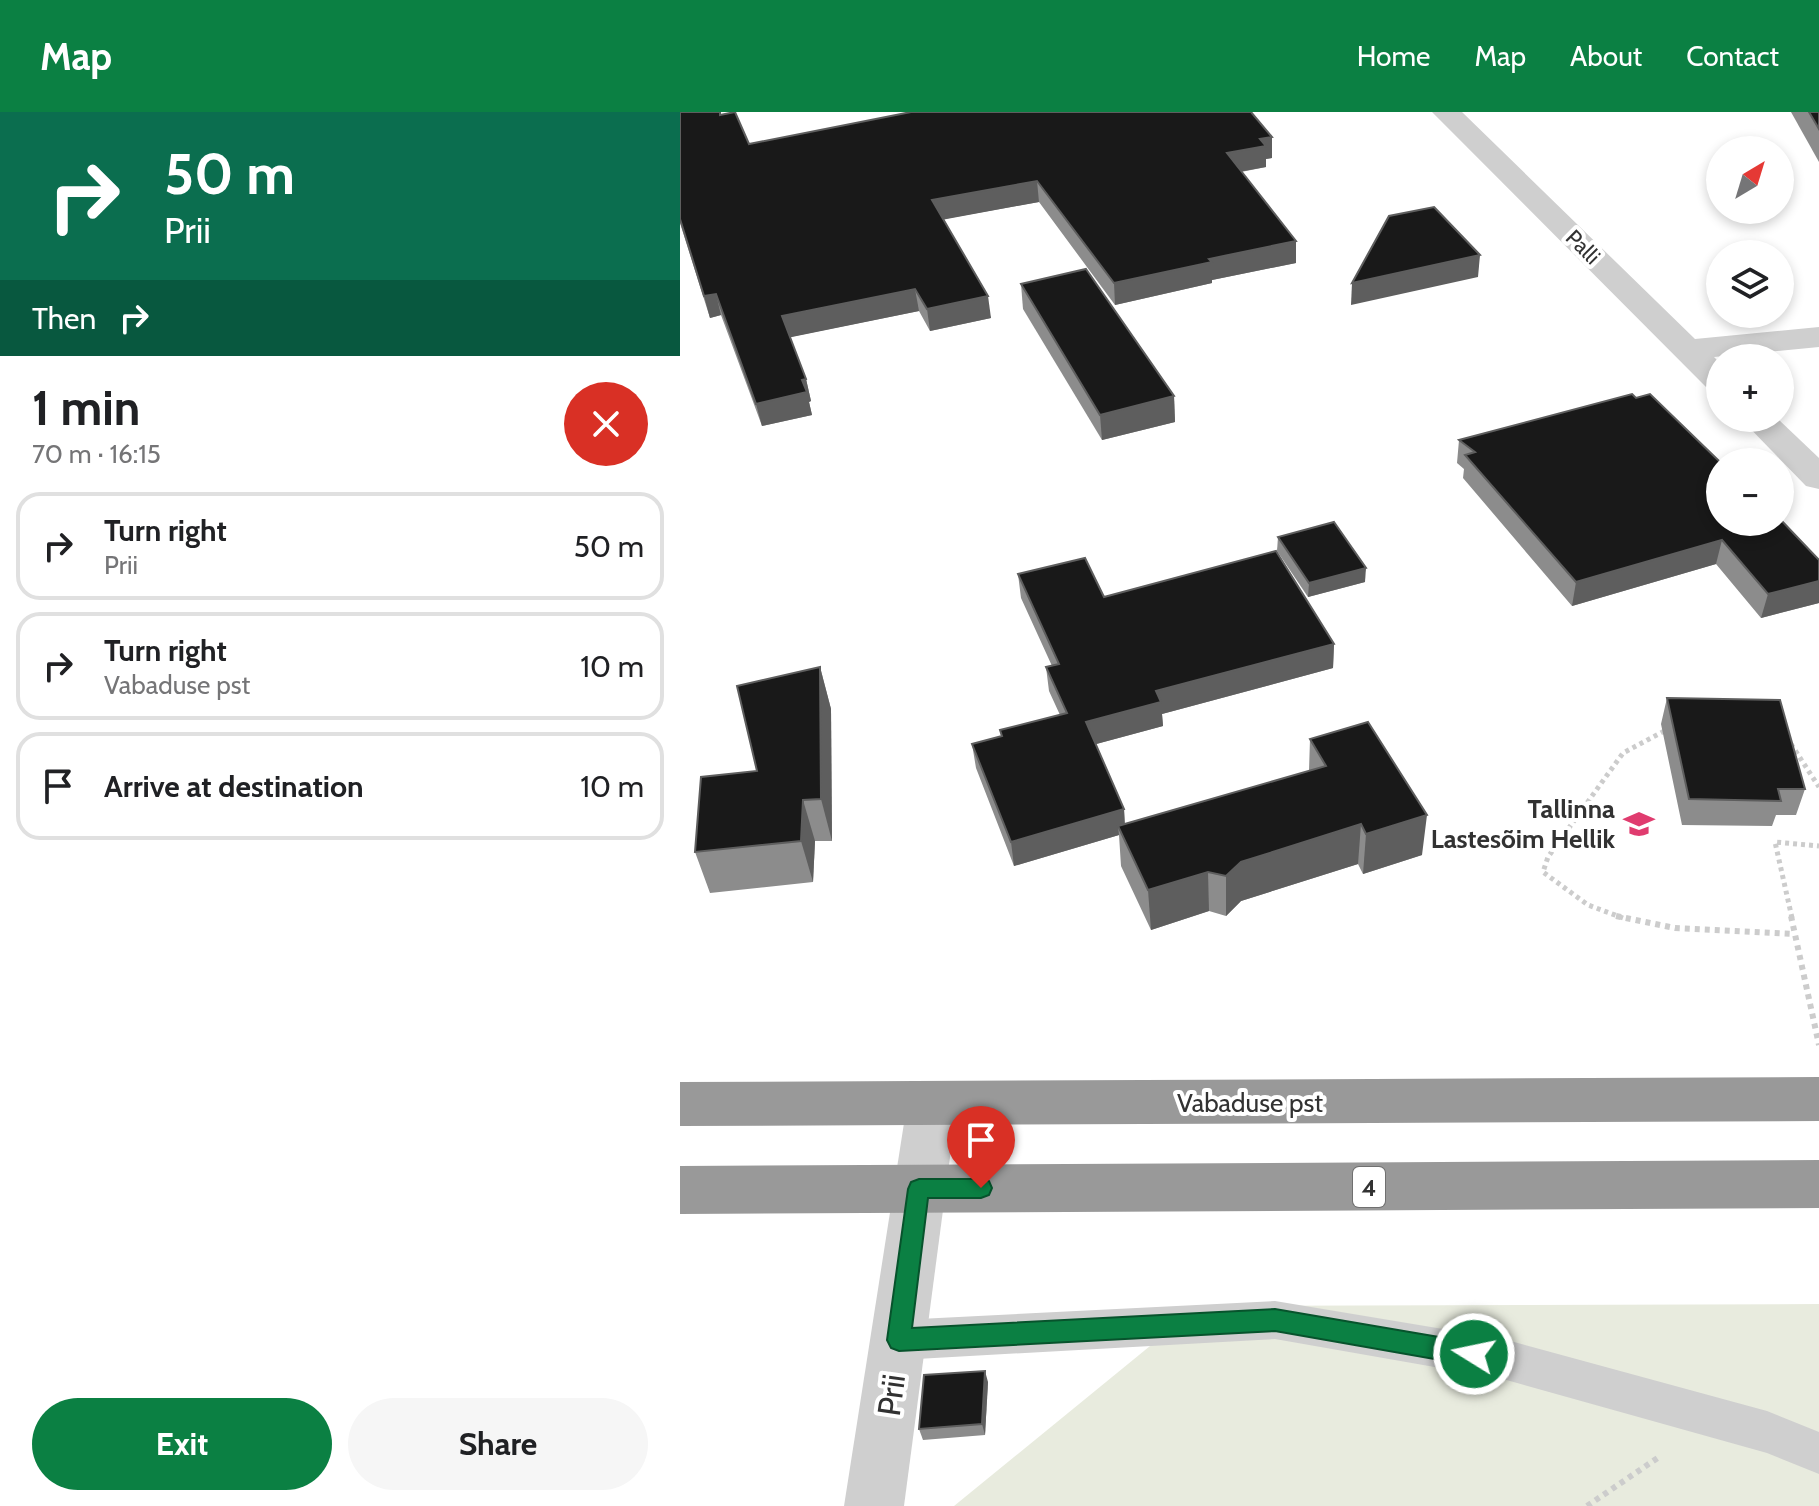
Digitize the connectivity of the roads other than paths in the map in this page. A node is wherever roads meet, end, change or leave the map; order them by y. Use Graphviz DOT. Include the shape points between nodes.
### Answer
graph roads {
  1 [pos="1446,112"];
  2 [pos="1819,337"];
  3 [pos="1686,350"];
  4 [pos="1706,369"];
  5 [pos="1771,432"];
  6 [pos="1819,478"];
  7 [pos="1819,1099"];
  8 [pos="680,1104"];
  9 [pos="932,1104"];
  10 [pos="1819,1184"];
  11 [pos="919,1189"];
  12 [pos="680,1190"];
  13 [pos="899,1340"];
  14 [pos="1819,1453"];
  15 [pos="874,1506"];
  1 -- 3 [label="street, Palli"];
  2 -- 3 [label="street"];
  3 -- 4 [label="street, Palli"];
  5 -- 6 [label="street"];
  7 -- 9 [label="highway, Vabaduse pst"];
  8 -- 9 [label="highway, Vabaduse pst"];
  9 -- 11 [label="street, Prii"];
  10 -- 11 [label="highway, 4"];
  11 -- 12 [label="highway, 4"];
  11 -- 13 [label="street, Prii"];
  13 -- 14 [label="lane" via="1275,1320 1503,1359 1767,1432"];
  13 -- 15 [label="street, Prii"];
}
